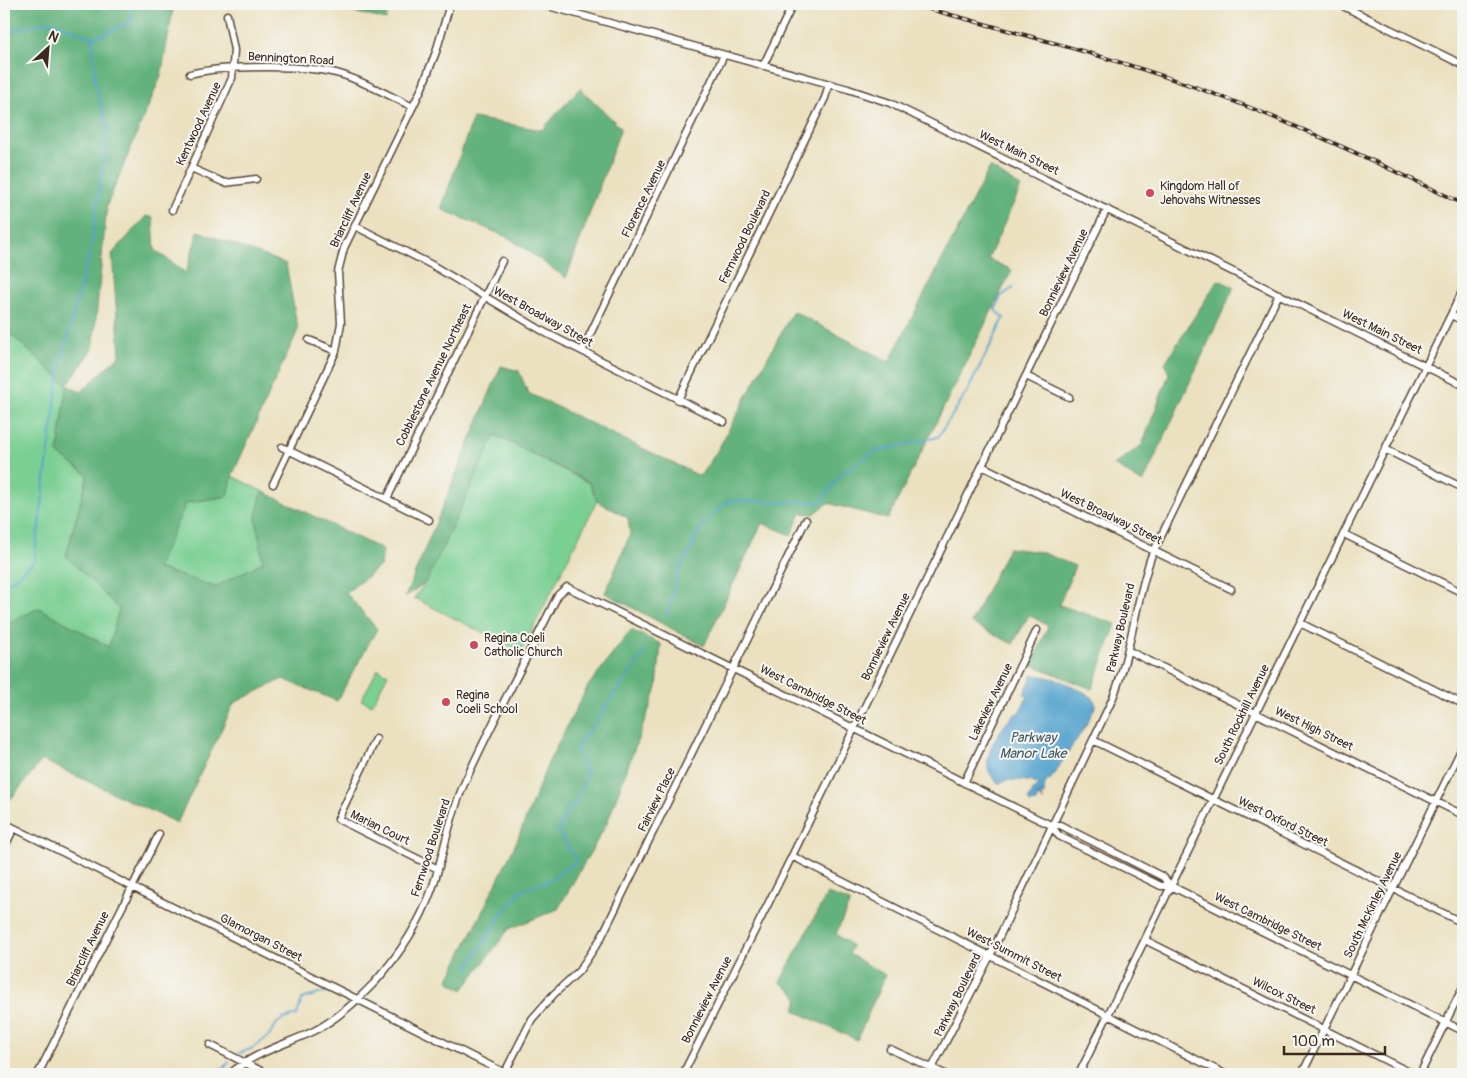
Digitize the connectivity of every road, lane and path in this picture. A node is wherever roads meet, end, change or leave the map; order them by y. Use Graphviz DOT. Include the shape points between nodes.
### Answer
graph roads {
  1 [pos="450,4"];
  2 [pos="541,4"];
  3 [pos="793,4"];
  4 [pos="1339,4"];
  5 [pos="227,15"];
  6 [pos="724,55"];
  7 [pos="1463,65"];
  8 [pos="763,66"];
  9 [pos="234,68"];
  10 [pos="190,74"];
  11 [pos="829,84"];
  12 [pos="413,107"];
  13 [pos="192,168"];
  14 [pos="256,179"];
  15 [pos="1107,209"];
  16 [pos="172,210"];
  17 [pos="355,226"];
  18 [pos="502,261"];
  19 [pos="1463,290"];
  20 [pos="1279,294"];
  21 [pos="484,298"];
  22 [pos="1451,315"];
  23 [pos="1463,322"];
  24 [pos="309,340"];
  25 [pos="336,351"];
  26 [pos="582,351"];
  27 [pos="1426,367"];
  28 [pos="1026,376"];
  29 [pos="1463,385"];
  30 [pos="1069,397"];
  31 [pos="678,400"];
  32 [pos="724,422"];
  33 [pos="282,446"];
  34 [pos="1386,449"];
  35 [pos="289,450"];
  36 [pos="982,466"];
  37 [pos="273,484"];
  38 [pos="1463,488"];
  39 [pos="387,499"];
  40 [pos="430,520"];
  41 [pos="806,520"];
  42 [pos="1344,534"];
  43 [pos="1154,550"];
  44 [pos="565,587"];
  45 [pos="1231,589"];
  46 [pos="1463,593"];
  47 [pos="1300,623"];
  48 [pos="1038,630"];
  49 [pos="1128,651"];
  50 [pos="734,668"];
  51 [pos="1463,704"];
  52 [pos="1256,713"];
  53 [pos="854,728"];
  54 [pos="376,739"];
  55 [pos="1093,740"];
  56 [pos="1463,746"];
  57 [pos="964,782"];
  58 [pos="1214,800"];
  59 [pos="1436,802"];
  60 [pos="1463,815"];
  61 [pos="4,823"];
  62 [pos="1051,825"];
  63 [pos="14,828"];
  64 [pos="159,834"];
  65 [pos="4,848"];
  66 [pos="792,856"];
  67 [pos="438,869"];
  68 [pos="132,886"];
  69 [pos="1171,886"];
  70 [pos="1393,889"];
  71 [pos="1463,924"];
  72 [pos="1145,940"];
  73 [pos="990,956"];
  74 [pos="1351,975"];
  75 [pos="1463,987"];
  76 [pos="358,999"];
  77 [pos="1108,1016"];
  78 [pos="1446,1022"];
  79 [pos="1324,1029"];
  80 [pos="1463,1031"];
  81 [pos="210,1045"];
  82 [pos="890,1049"];
  83 [pos="244,1063"];
  84 [pos="931,1071"];
  85 [pos="38,1074"];
  86 [pos="230,1074"];
  87 [pos="266,1074"];
  88 [pos="505,1074"];
  89 [pos="683,1074"];
  90 [pos="945,1074"];
  91 [pos="1079,1074"];
  92 [pos="1225,1074"];
  93 [pos="1302,1074"];
  94 [pos="1413,1074"];
  95 [pos="1420,1074"];
  1 -- 12 [label="street, Briarcliff Avenue" via="430,68"];
  2 -- 6 [label="street, West Main Street"];
  3 -- 8 [label="street"];
  4 -- 7 [label="street"];
  5 -- 9 [label="street, Kentwood Avenue"];
  6 -- 8 [label="street, West Main Street"];
  6 -- 26 [label="street, Florence Avenue"];
  8 -- 11 [label="street, West Main Street"];
  9 -- 10 [label="street, Bennington Road"];
  9 -- 12 [label="street, Bennington Road" via="331,71"];
  9 -- 13 [label="street, Kentwood Avenue" via="228,90"];
  11 -- 15 [label="street, West Main Street" via="910,112"];
  11 -- 31 [label="street, Fernwood Boulevard"];
  12 -- 17 [label="street, Briarcliff Avenue"];
  13 -- 14 [label="street" via="226,183"];
  13 -- 16 [label="street, Kentwood Avenue"];
  15 -- 20 [label="street, West Main Street"];
  15 -- 28 [label="street, Bonnieview Avenue"];
  17 -- 21 [label="street, West Broadway Street" via="432,265"];
  17 -- 25 [label="street, Briarcliff Avenue" via="339,267 340,323"];
  18 -- 21 [label="street, Cobblestone Avenue Northeast"];
  19 -- 22 [label="street, South Rockhill Avenue"];
  20 -- 27 [label="street, West Main Street"];
  20 -- 43 [label="street, Parkway Boulevard"];
  21 -- 26 [label="street, West Broadway Street"];
  21 -- 39 [label="street, Cobblestone Avenue Northeast"];
  22 -- 23 [label="street"];
  22 -- 27 [label="street, South Rockhill Avenue"];
  24 -- 25 [label="street"];
  25 -- 35 [label="street, Briarcliff Avenue"];
  26 -- 31 [label="street, West Broadway Street"];
  27 -- 29 [label="street, West Main Street"];
  27 -- 34 [label="street, South Rockhill Avenue"];
  28 -- 30 [label="street"];
  28 -- 36 [label="street, Bonnieview Avenue"];
  31 -- 32 [label="street, West Broadway Street"];
  33 -- 35 [label="street"];
  34 -- 38 [label="street"];
  34 -- 42 [label="street, South Rockhill Avenue"];
  35 -- 37 [label="street, Briarcliff Avenue"];
  35 -- 39 [label="street"];
  36 -- 43 [label="street, West Broadway Street"];
  36 -- 53 [label="street, Bonnieview Avenue"];
  39 -- 40 [label="street"];
  41 -- 50 [label="street, Fairview Place"];
  42 -- 46 [label="street"];
  42 -- 47 [label="street, South Rockhill Avenue"];
  43 -- 45 [label="street, West Broadway Street"];
  43 -- 49 [label="street, Parkway Boulevard" via="1142,585"];
  44 -- 50 [label="street, West Cambridge Street" via="578,590"];
  44 -- 67 [label="street, Fernwood Boulevard" via="558,595 465,783 450,820"];
  47 -- 51 [label="street"];
  47 -- 52 [label="street, South Rockhill Avenue"];
  48 -- 57 [label="street, Lakeview Avenue"];
  49 -- 52 [label="street, West High Street"];
  49 -- 55 [label="street, Parkway Boulevard" via="1119,681"];
  50 -- 53 [label="street, West Cambridge Street"];
  50 -- 88 [label="street, Fairview Place" via="601,938 582,967 532,1019"];
  52 -- 58 [label="street, South Rockhill Avenue"];
  52 -- 59 [label="street, West High Street"];
  53 -- 57 [label="street, West Cambridge Street"];
  53 -- 66 [label="street, Bonnieview Avenue"];
  54 -- 67 [label="street, Marian Court" via="338,819"];
  55 -- 58 [label="street, West Oxford Street"];
  55 -- 62 [label="street, Parkway Boulevard"];
  56 -- 59 [label="street, South McKinley Avenue"];
  57 -- 62 [label="street, West Cambridge Street"];
  58 -- 69 [label="street, South Rockhill Avenue"];
  58 -- 70 [label="street, West Oxford Street"];
  59 -- 60 [label="street, West High Street"];
  59 -- 70 [label="street, South McKinley Avenue"];
  61 -- 63 [label="street, Glamorgan Street"];
  62 -- 69 [label="street, West Cambridge Street" via="1060,825 1163,877"];
  62 -- 73 [label="street, Parkway Boulevard"];
  63 -- 65 [label="street"];
  63 -- 68 [label="street, Glamorgan Street"];
  64 -- 68 [label="street, Briarcliff Avenue"];
  66 -- 73 [label="street, West Summit Street"];
  66 -- 89 [label="street, Bonnieview Avenue"];
  67 -- 76 [label="street, Fernwood Boulevard" via="429,897 407,940 388,967"];
  68 -- 76 [label="street, Glamorgan Street"];
  68 -- 85 [label="street, Briarcliff Avenue"];
  69 -- 72 [label="street, South Rockhill Avenue"];
  69 -- 74 [label="street, West Cambridge Street"];
  70 -- 71 [label="street, West Oxford Street"];
  70 -- 74 [label="street, South McKinley Avenue"];
  72 -- 77 [label="street, South Rockhill Avenue"];
  72 -- 79 [label="street, Wilcox Street"];
  73 -- 77 [label="street, West Summit Street"];
  73 -- 84 [label="street, Parkway Boulevard"];
  74 -- 78 [label="street, West Cambridge Street"];
  74 -- 79 [label="street, South McKinley Avenue"];
  75 -- 78 [label="street"];
  76 -- 83 [label="street, Fernwood Boulevard" via="326,1024"];
  76 -- 88 [label="street, Glamorgan Street"];
  77 -- 91 [label="street, South Rockhill Avenue"];
  77 -- 92 [label="street, West Summit Street"];
  78 -- 80 [label="street, West Cambridge Street"];
  78 -- 95 [label="street"];
  79 -- 93 [label="street, South McKinley Avenue"];
  79 -- 94 [label="street, Wilcox Street"];
  81 -- 83 [label="street"];
  82 -- 84 [label="street"];
  83 -- 86 [label="street, Fernwood Boulevard"];
  83 -- 87 [label="street"];
  84 -- 90 [label="street"];
}
